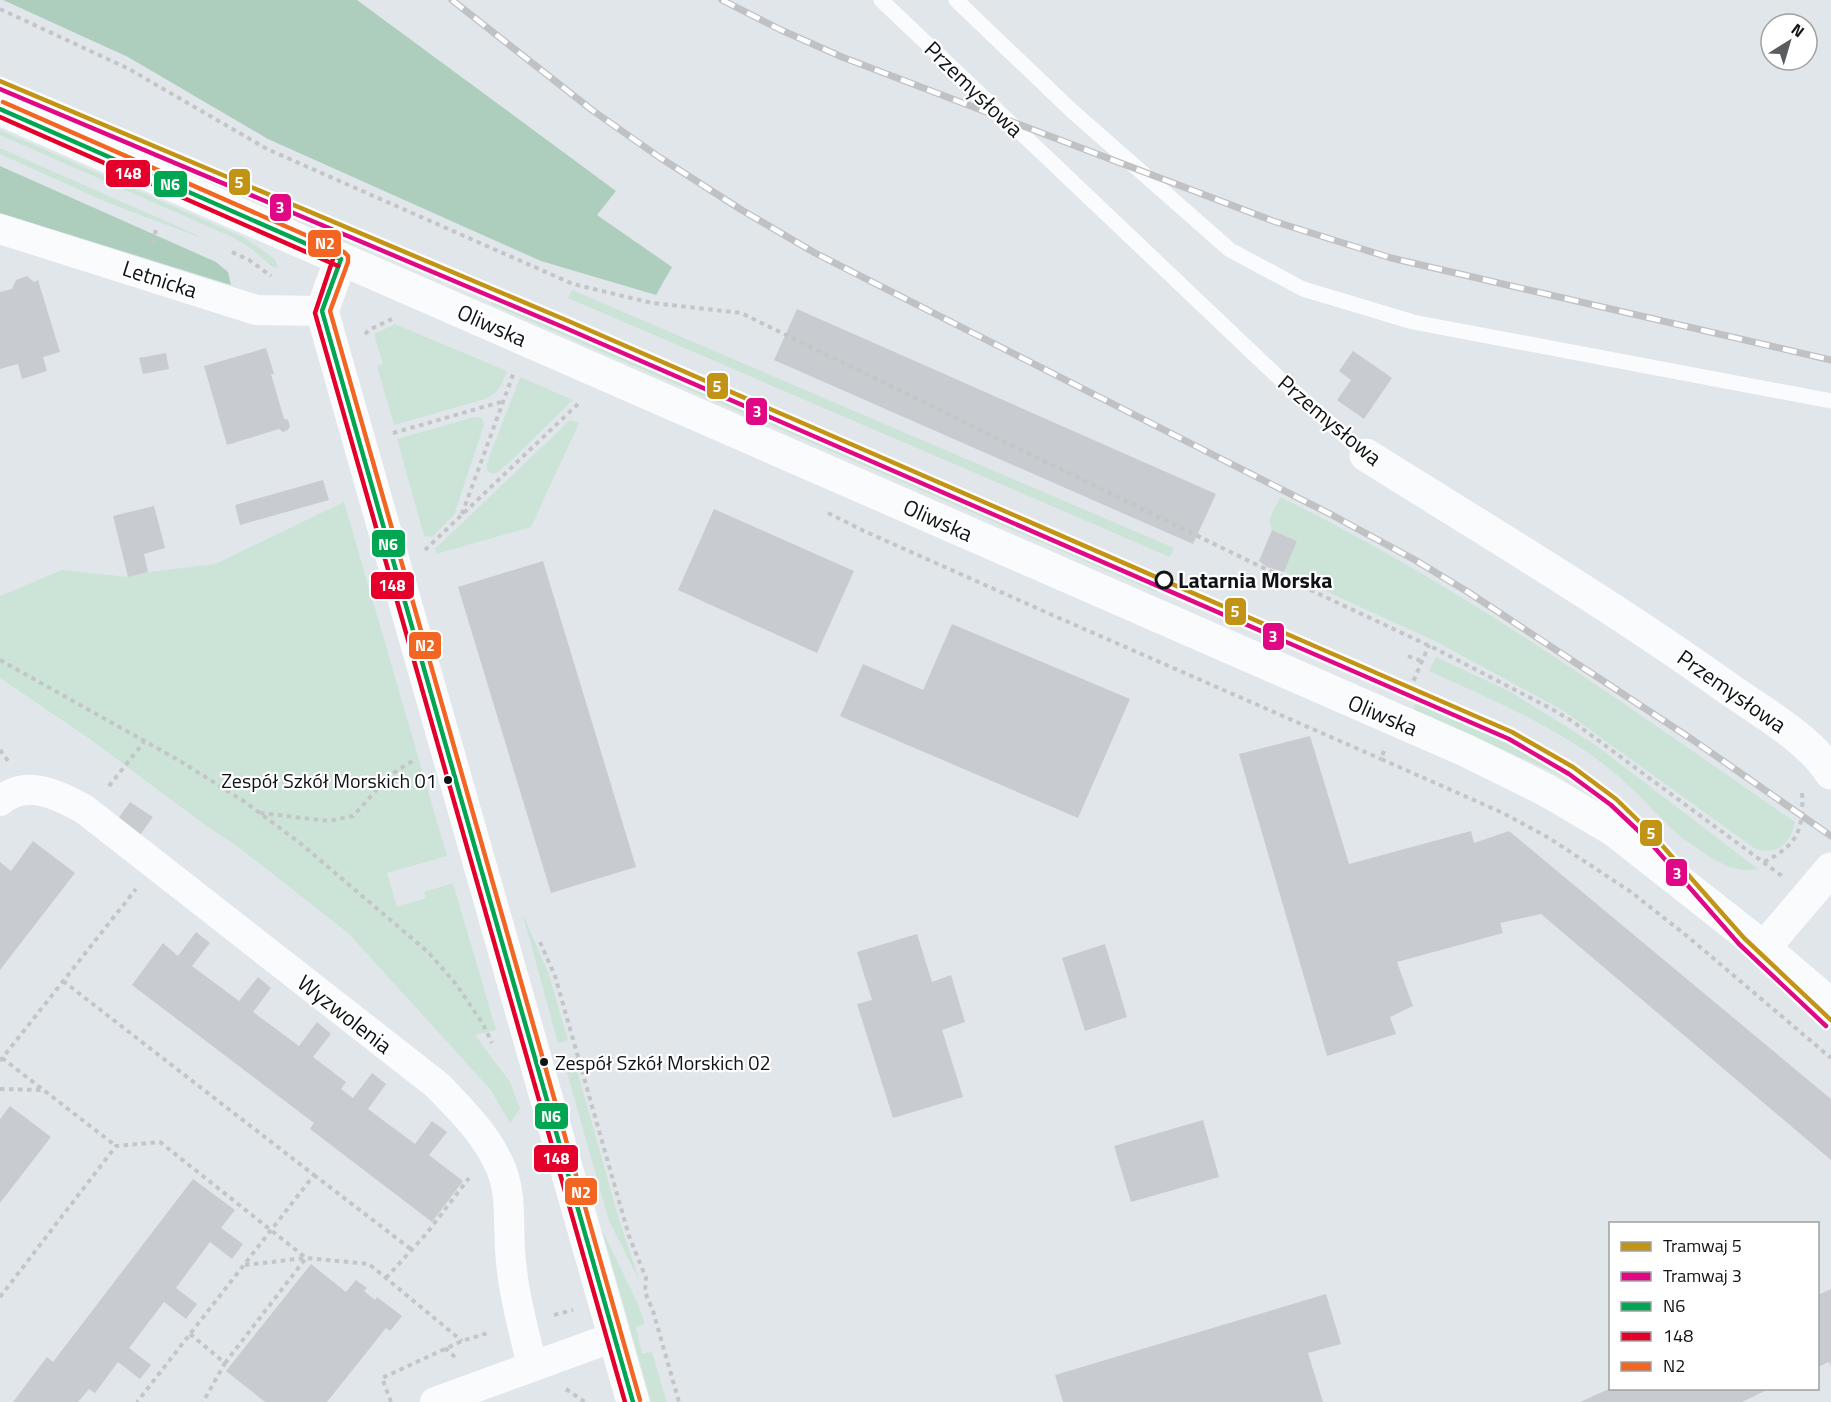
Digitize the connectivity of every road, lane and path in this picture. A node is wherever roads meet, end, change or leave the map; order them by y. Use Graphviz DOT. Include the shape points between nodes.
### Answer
graph roads {
  1 [pos="881,0"];
  2 [pos="957,0"];
  3 [pos="0,9"];
  4 [pos="0,109"];
  5 [pos="0,229"];
  6 [pos="341,259"];
  7 [pos="322,311"];
  8 [pos="515,368"];
  9 [pos="584,398"];
  10 [pos="1831,401"];
  11 [pos="502,402"];
  12 [pos="384,436"];
  13 [pos="1366,455"];
  14 [pos="462,515"];
  15 [pos="418,557"];
  16 [pos="1429,645"];
  17 [pos="1408,656"];
  18 [pos="0,660"];
  19 [pos="1422,661"];
  20 [pos="1397,722"];
  21 [pos="144,742"];
  22 [pos="416,757"];
  23 [pos="1831,773"];
  24 [pos="1802,791"];
  25 [pos="0,801"];
  26 [pos="87,812"];
  27 [pos="260,813"];
  28 [pos="155,865"];
  29 [pos="1831,869"];
  30 [pos="536,932"];
  31 [pos="1764,948"];
  32 [pos="63,981"];
  33 [pos="1831,1005"];
  34 [pos="496,1051"];
  35 [pos="1831,1058"];
  36 [pos="1,1059"];
  37 [pos="0,1089"];
  38 [pos="43,1090"];
  39 [pos="116,1146"];
  40 [pos="474,1172"];
  41 [pos="314,1175"];
  42 [pos="271,1230"];
  43 [pos="412,1250"];
  44 [pos="306,1258"];
  45 [pos="244,1265"];
  46 [pos="386,1278"];
  47 [pos="0,1297"];
  48 [pos="497,1330"];
  49 [pos="190,1334"];
  50 [pos="614,1336"];
  51 [pos="462,1341"];
  52 [pos="225,1363"];
  53 [pos="532,1366"];
  54 [pos="137,1402"];
  55 [pos="203,1402"];
  56 [pos="391,1402"];
  57 [pos="435,1402"];
  58 [pos="633,1402"];
  59 [pos="679,1402"];
  1 -- 13 [label="lane, Przemysłowa" via="1277,376"];
  2 -- 10 [label="lane" via="1071,110 1230,250 1303,289 1413,322"];
  3 -- 16 [label="path" via="129,69 267,149 573,284 652,303 741,313"];
  4 -- 6 [label="main road, Oliwska"];
  5 -- 7 [label="street, Letnicka" via="256,310"];
  6 -- 7 [label="main road"];
  6 -- 20 [label="main road, Oliwska"];
  7 -- 50 [label="main road"];
  8 -- 11 [label="path"];
  9 -- 14 [label="path"];
  11 -- 12 [label="path"];
  11 -- 14 [label="path"];
  13 -- 23 [label="main road, Przemysłowa" via="1651,633 1795,736"];
  14 -- 15 [label="path"];
  16 -- 19 [label="path"];
  16 -- 24 [label="path" via="1572,721 1764,862 1784,852 1793,840 1803,816"];
  17 -- 19 [label="path"];
  18 -- 21 [label="path"];
  19 -- 20 [label="path"];
  20 -- 31 [label="main road, Oliwska" via="1464,750 1578,807 1614,830"];
  20 -- 35 [label="path" via="1381,759 1512,818 1631,892"];
  21 -- 26 [label="path"];
  21 -- 27 [label="path"];
  22 -- 27 [label="path" via="390,775 353,816 329,821"];
  25 -- 26 [label="street, Wyzwolenia" via="8,794 28,789 47,791"];
  26 -- 28 [label="street, Wyzwolenia"];
  27 -- 34 [label="path" via="428,952 463,994"];
  28 -- 32 [label="path"];
  28 -- 53 [label="street, Wyzwolenia" via="437,1085 465,1114 495,1156 505,1182 516,1302"];
  29 -- 31 [label="main road"];
  30 -- 59 [label="path" via="555,976"];
  31 -- 33 [label="main road, Oliwska"];
  32 -- 36 [label="path"];
  32 -- 41 [label="path"];
  36 -- 38 [label="path"];
  37 -- 38 [label="path"];
  38 -- 39 [label="path"];
  39 -- 42 [label="path" via="160,1142"];
  39 -- 47 [label="path"];
  40 -- 43 [label="path"];
  41 -- 42 [label="path"];
  41 -- 43 [label="path"];
  42 -- 44 [label="path"];
  42 -- 45 [label="path"];
  43 -- 46 [label="path"];
  44 -- 45 [label="path"];
  44 -- 46 [label="path" via="369,1264"];
  44 -- 52 [label="path"];
  45 -- 49 [label="path"];
  46 -- 51 [label="path"];
  48 -- 51 [label="path"];
  49 -- 52 [label="path"];
  49 -- 54 [label="path"];
  50 -- 53 [label="street"];
  50 -- 58 [label="main road"];
  51 -- 56 [label="path" via="382,1378"];
  52 -- 55 [label="path"];
  53 -- 57 [label="street"];
}
